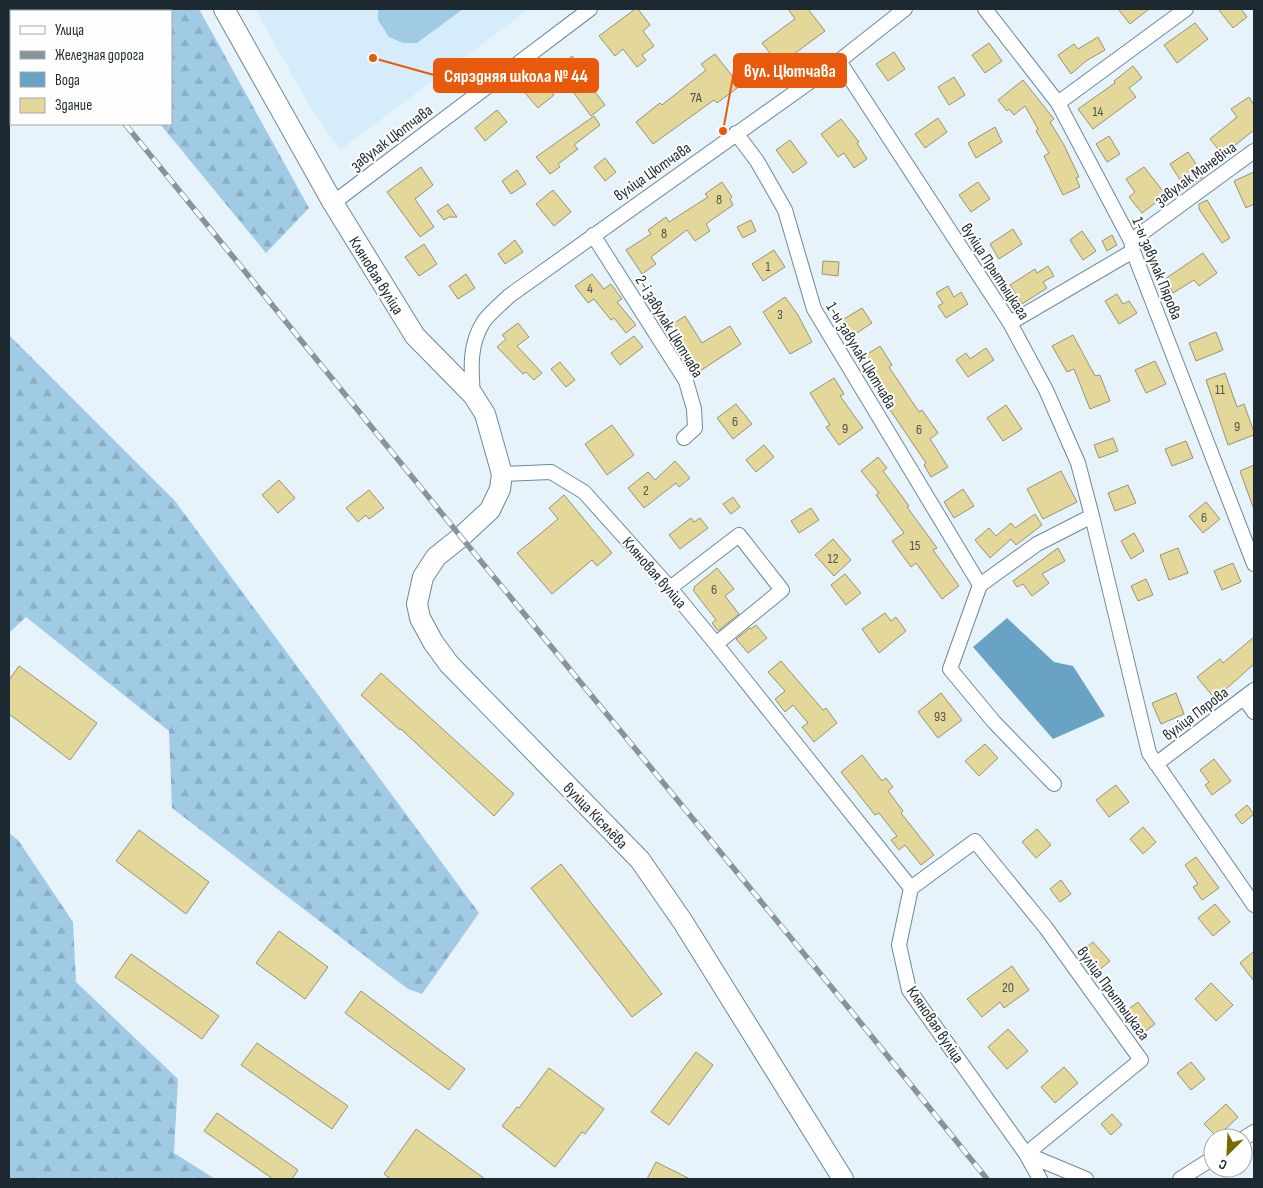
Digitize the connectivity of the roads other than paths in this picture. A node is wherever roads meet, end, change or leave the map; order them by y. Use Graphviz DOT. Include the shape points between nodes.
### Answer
graph roads {
  1 [pos="224,9"];
  2 [pos="590,9"];
  3 [pos="905,9"];
  4 [pos="985,9"];
  5 [pos="1186,9"];
  6 [pos="839,60"];
  7 [pos="1058,103"];
  8 [pos="736,133"];
  9 [pos="1254,151"];
  10 [pos="332,203"];
  11 [pos="593,235"];
  12 [pos="1132,246"];
  13 [pos="1010,323"];
  14 [pos="473,395"];
  15 [pos="684,438"];
  16 [pos="502,474"];
  17 [pos="1092,516"];
  18 [pos="1254,564"];
  19 [pos="980,585"];
  20 [pos="670,588"];
  21 [pos="716,644"];
  22 [pos="1249,694"];
  23 [pos="1254,712"];
  24 [pos="1156,764"];
  25 [pos="1054,784"];
  26 [pos="911,888"];
  27 [pos="1254,905"];
  28 [pos="1026,1154"];
  29 [pos="1203,1164"];
  30 [pos="843,1179"];
  31 [pos="1040,1179"];
  32 [pos="1086,1179"];
  33 [pos="1180,1179"];
  1 -- 10 [label="street, Кляновая вуліца"];
  2 -- 10 [label="street, завулак Цютчава"];
  3 -- 6 [label="street, вуліца Цютчава"];
  4 -- 7 [label="street, 1-ы завулак Пярова"];
  5 -- 7 [label="street"];
  6 -- 8 [label="street, вуліца Цютчава"];
  6 -- 13 [label="street, вуліца Прытыцкага"];
  7 -- 12 [label="street, 1-ы завулак Пярова"];
  8 -- 11 [label="street, вуліца Цютчава"];
  8 -- 19 [label="street, 1-ы завулак Цютчава" via="757,161 785,210 814,309"];
  9 -- 12 [label="street, завулак Маневіча"];
  10 -- 14 [label="street, Кляновая вуліца" via="415,336"];
  11 -- 14 [label="street, вуліца Цютчава" via="509,296 485,320 474,341 471,366"];
  11 -- 15 [label="street, 2-і завулак Цютчава" via="686,381 694,409 695,428"];
  12 -- 13 [label="street, завулак Маневіча"];
  12 -- 18 [label="street, 1-ы завулак Пярова"];
  13 -- 17 [label="street, вуліца Прытыцкага" via="1046,390 1078,463"];
  14 -- 16 [label="street, Кляновая вуліца" via="485,414"];
  16 -- 20 [label="street, Кляновая вуліца" via="551,472 584,492"];
  16 -- 30 [label="street, вуліца Кісялёва" via="500,489 490,510 436,557 423,577 417,604 420,618 449,664 640,860 683,922"];
  17 -- 19 [label="street" via="1037,544"];
  17 -- 24 [label="street, вуліца Прытыцкага" via="1149,753"];
  19 -- 25 [label="street" via="950,669 994,722"];
  20 -- 21 [label="street, Кляновая вуліца"];
  20 -- 21 [label="street" via="739,535 782,590"];
  21 -- 26 [label="street, Кляновая вуліца"];
  22 -- 23 [label="street"];
  22 -- 24 [label="street, вуліца Пярова"];
  24 -- 27 [label="street, вуліца Прытыцкага"];
  26 -- 28 [label="street, Кляновая вуліца" via="899,945 909,990"];
  26 -- 28 [label="street, вуліца Прытыцкага" via="975,841 1046,928 1141,1060"];
  28 -- 31 [label="street, Кляновая вуліца"];
  28 -- 32 [label="street"];
  29 -- 33 [label="street"];
}
